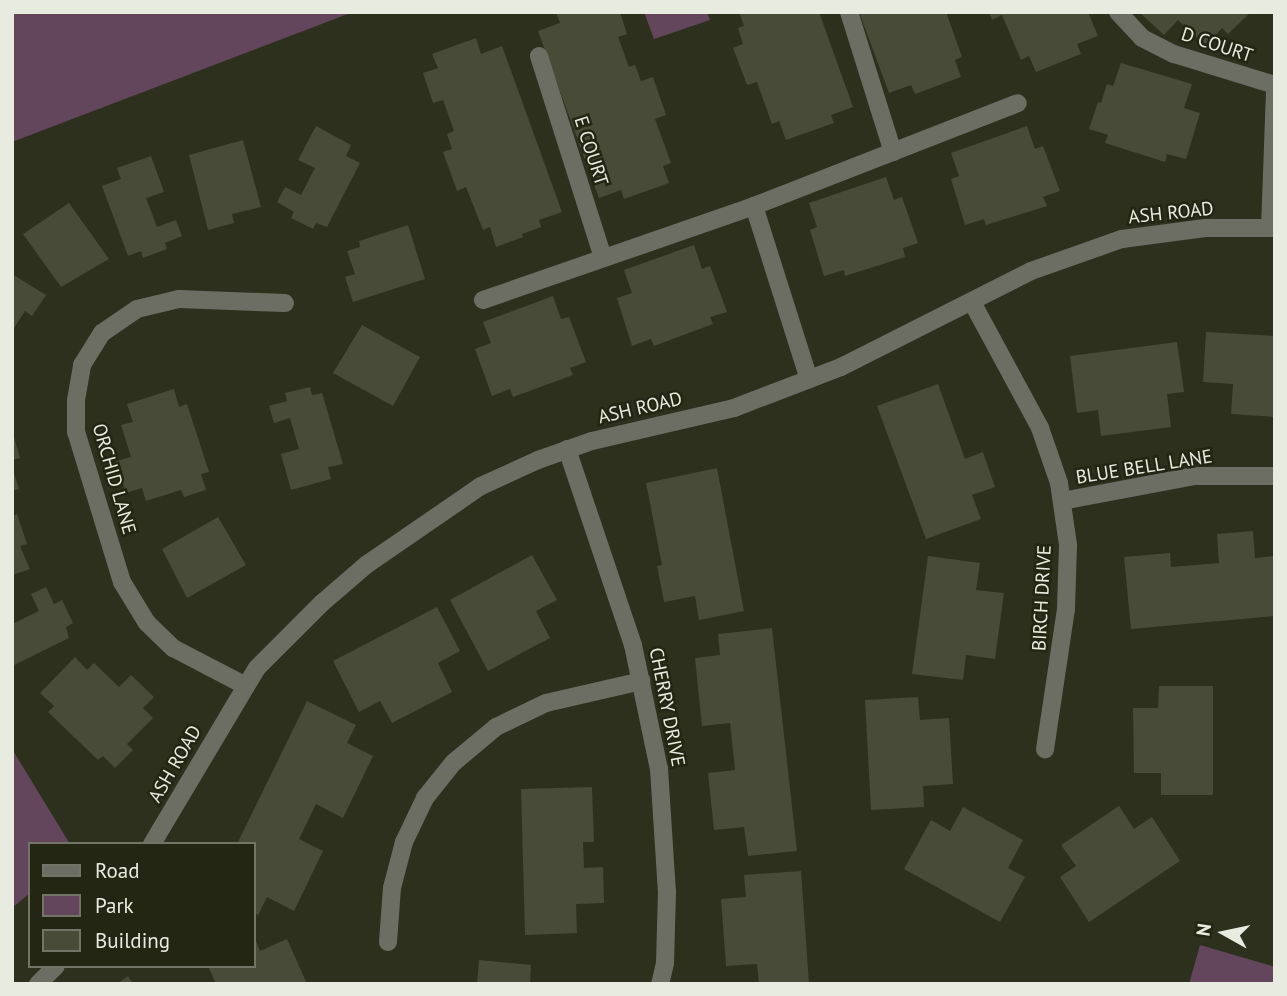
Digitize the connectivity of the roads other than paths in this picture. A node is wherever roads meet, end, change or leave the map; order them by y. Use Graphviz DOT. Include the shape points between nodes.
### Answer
graph roads {
  1 [pos="849,12"];
  2 [pos="1118,12"];
  3 [pos="539,56"];
  4 [pos="1275,88"];
  5 [pos="1018,103"];
  6 [pos="893,152"];
  7 [pos="754,206"];
  8 [pos="1273,228"];
  9 [pos="603,258"];
  10 [pos="483,300"];
  11 [pos="972,302"];
  12 [pos="285,303"];
  13 [pos="809,379"];
  14 [pos="567,449"];
  15 [pos="1275,476"];
  16 [pos="1062,501"];
  17 [pos="641,681"];
  18 [pos="246,686"];
  19 [pos="1045,748"];
  20 [pos="153,842"];
  21 [pos="388,942"];
  22 [pos="54,968"];
  23 [pos="38,984"];
  24 [pos="660,984"];
  1 -- 6 [label="street"];
  2 -- 4 [label="street, D COURT" via="1142,38 1174,54"];
  3 -- 9 [label="street, E COURT"];
  4 -- 8 [label="street, D COURT"];
  5 -- 6 [label="street"];
  6 -- 7 [label="street"];
  7 -- 9 [label="street"];
  7 -- 13 [label="street"];
  8 -- 11 [label="street, ASH ROAD" via="1205,228 1122,239 1031,271"];
  9 -- 10 [label="street"];
  11 -- 13 [label="street, ASH ROAD"];
  11 -- 16 [label="street, BIRCH DRIVE" via="1040,428"];
  12 -- 18 [label="street, ORCHID LANE" via="179,299 138,309 102,333 82,366 76,400 76,432 122,582 141,613 173,648"];
  13 -- 14 [label="street, ASH ROAD" via="734,408"];
  14 -- 17 [label="street, CHERRY DRIVE"];
  14 -- 18 [label="street, ASH ROAD" via="481,486 366,565 257,668"];
  15 -- 16 [label="street, BLUE BELL LANE" via="1194,476"];
  16 -- 19 [label="street, BIRCH DRIVE" via="1068,545 1066,609"];
  17 -- 21 [label="street" via="546,703 496,727 453,762 425,797 404,842 392,888"];
  17 -- 24 [label="street, CHERRY DRIVE" via="659,769 664,838 667,892"];
  18 -- 20 [label="street, ASH ROAD"];
  22 -- 23 [label="street"];
}
